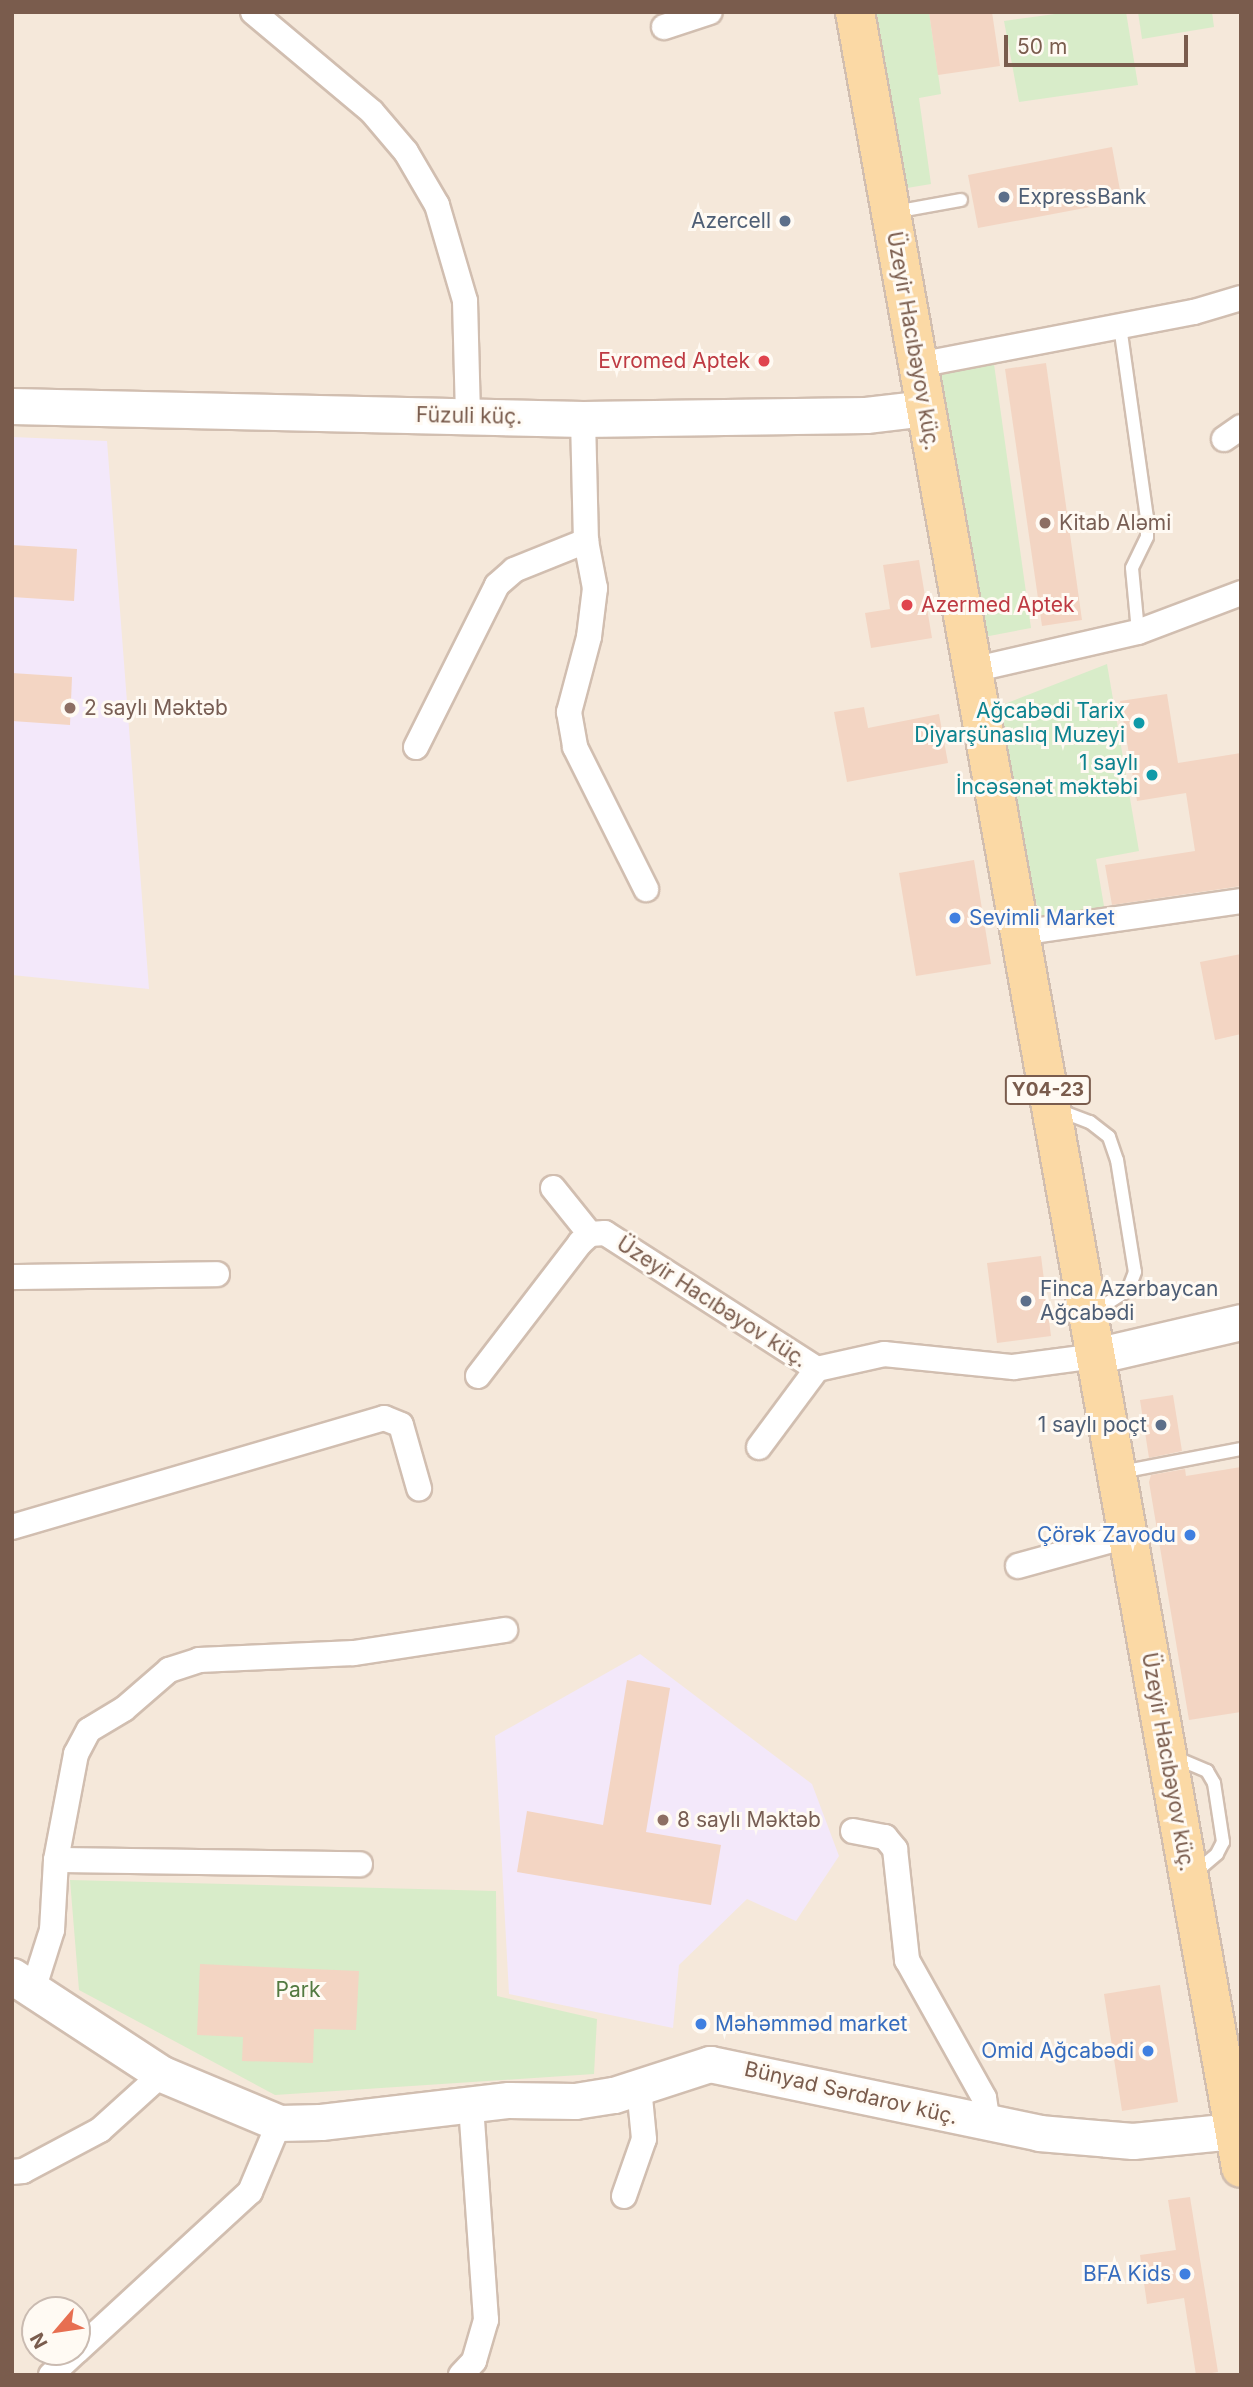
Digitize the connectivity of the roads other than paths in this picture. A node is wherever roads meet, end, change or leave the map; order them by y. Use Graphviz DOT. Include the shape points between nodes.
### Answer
graph roads {
  1 [pos="253,12"];
  2 [pos="710,12"];
  3 [pos="855,12"];
  4 [pos="664,27"];
  5 [pos="961,200"];
  6 [pos="891,213"];
  7 [pos="1239,305"];
  8 [pos="1121,326"];
  9 [pos="918,365"];
  10 [pos="12,406"];
  11 [pos="925,408"];
  12 [pos="468,415"];
  13 [pos="583,419"];
  14 [pos="586,541"];
  15 [pos="1241,593"];
  16 [pos="1138,632"];
  17 [pos="972,670"];
  18 [pos="416,747"];
  19 [pos="646,889"];
  20 [pos="1241,901"];
  21 [pos="1020,933"];
  22 [pos="1051,1107"];
  23 [pos="553,1188"];
  24 [pos="590,1234"];
  25 [pos="217,1274"];
  26 [pos="12,1277"];
  27 [pos="1088,1315"];
  28 [pos="1241,1322"];
  29 [pos="1095,1356"];
  30 [pos="817,1369"];
  31 [pos="478,1376"];
  32 [pos="759,1447"];
  33 [pos="1241,1449"];
  34 [pos="1116,1473"];
  35 [pos="419,1488"];
  36 [pos="12,1527"];
  37 [pos="1128,1536"];
  38 [pos="1018,1566"];
  39 [pos="505,1630"];
  40 [pos="853,1831"];
  41 [pos="56,1860"];
  42 [pos="360,1864"];
  43 [pos="22,1983"];
  44 [pos="1228,2022"];
  45 [pos="162,2074"];
  46 [pos="639,2087"];
  47 [pos="471,2103"];
  48 [pos="279,2123"];
  49 [pos="988,2124"];
  50 [pos="1234,2131"];
  51 [pos="1241,2168"];
  52 [pos="12,2172"];
  53 [pos="624,2196"];
  54 [pos="91,2337"];
  55 [pos="461,2375"];
  1 -- 12 [label="street" via="372,111 406,152 437,205 464,302"];
  2 -- 4 [label="street"];
  3 -- 6 [label="main road, Üzeyir Hacıbəyov küç. / Y04-23"];
  5 -- 6 [label="lane"];
  6 -- 9 [label="main road, Üzeyir Hacıbəyov küç. / Y04-23"];
  7 -- 8 [label="street"];
  8 -- 9 [label="street"];
  8 -- 16 [label="lane" via="1147,517 1147,537 1132,568"];
  9 -- 11 [label="main road, Üzeyir Hacıbəyov küç. / Y04-23"];
  10 -- 12 [label="street, Füzuli küç."];
  11 -- 13 [label="street, Füzuli küç." via="844,415"];
  11 -- 17 [label="main road, Üzeyir Hacıbəyov küç. / Y04-23"];
  12 -- 13 [label="street, Füzuli küç."];
  13 -- 14 [label="street"];
  14 -- 18 [label="street" via="514,570 497,585"];
  14 -- 19 [label="street" via="595,588 589,637 569,712 573,735"];
  15 -- 16 [label="street"];
  16 -- 17 [label="street"];
  17 -- 21 [label="main road, Üzeyir Hacıbəyov küç. / Y04-23"];
  20 -- 21 [label="street"];
  21 -- 22 [label="main road, Üzeyir Hacıbəyov küç. / Y04-23"];
  22 -- 27 [label="main road, Üzeyir Hacıbəyov küç. / Y04-23"];
  22 -- 27 [label="lane" via="1090,1122 1109,1137 1117,1160 1135,1272 1128,1290"];
  23 -- 24 [label="street"];
  24 -- 30 [label="street, Üzeyir Hacıbəyov küç." via="605,1233"];
  24 -- 31 [label="street, Üzeyir Hacıbəyov küç."];
  25 -- 26 [label="street"];
  27 -- 29 [label="main road, Üzeyir Hacıbəyov küç. / Y04-23"];
  28 -- 29 [label="street"];
  29 -- 30 [label="street, Üzeyir Hacıbəyov küç." via="1013,1367 884,1354"];
  29 -- 34 [label="main road, Üzeyir Hacıbəyov küç. / Y04-23"];
  30 -- 32 [label="street"];
  33 -- 34 [label="lane"];
  34 -- 37 [label="main road, Üzeyir Hacıbəyov küç. / Y04-23"];
  35 -- 36 [label="street" via="401,1425 384,1418"];
  37 -- 38 [label="street"];
  37 -- 44 [label="main road, Üzeyir Hacıbəyov küç. / Y04-23" via="1188,1878"];
  39 -- 41 [label="street" via="354,1653 199,1660 169,1670 124,1709 89,1730 76,1754"];
  40 -- 49 [label="street" via="885,1837 895,1849 907,1960 984,2098"];
  41 -- 42 [label="street"];
  41 -- 43 [label="street" via="52,1930"];
  43 -- 45 [label="street, Bünyad Sərdarov küç."];
  44 -- 50 [label="main road, Üzeyir Hacıbəyov küç. / Y04-23"];
  45 -- 48 [label="street, Bünyad Sərdarov küç."];
  45 -- 52 [label="street" via="100,2130 23,2171"];
  46 -- 47 [label="street, Bünyad Sərdarov küç." via="575,2101"];
  46 -- 49 [label="street, Bünyad Sərdarov küç." via="710,2064 730,2065"];
  46 -- 53 [label="street" via="644,2139"];
  47 -- 48 [label="street, Bünyad Sərdarov küç."];
  47 -- 55 [label="street" via="486,2320 474,2361"];
  48 -- 54 [label="street" via="250,2192"];
  49 -- 50 [label="street, Bünyad Sərdarov küç." via="1133,2141"];
  50 -- 51 [label="main road, Üzeyir Hacıbəyov küç. / Y04-23"];
}
